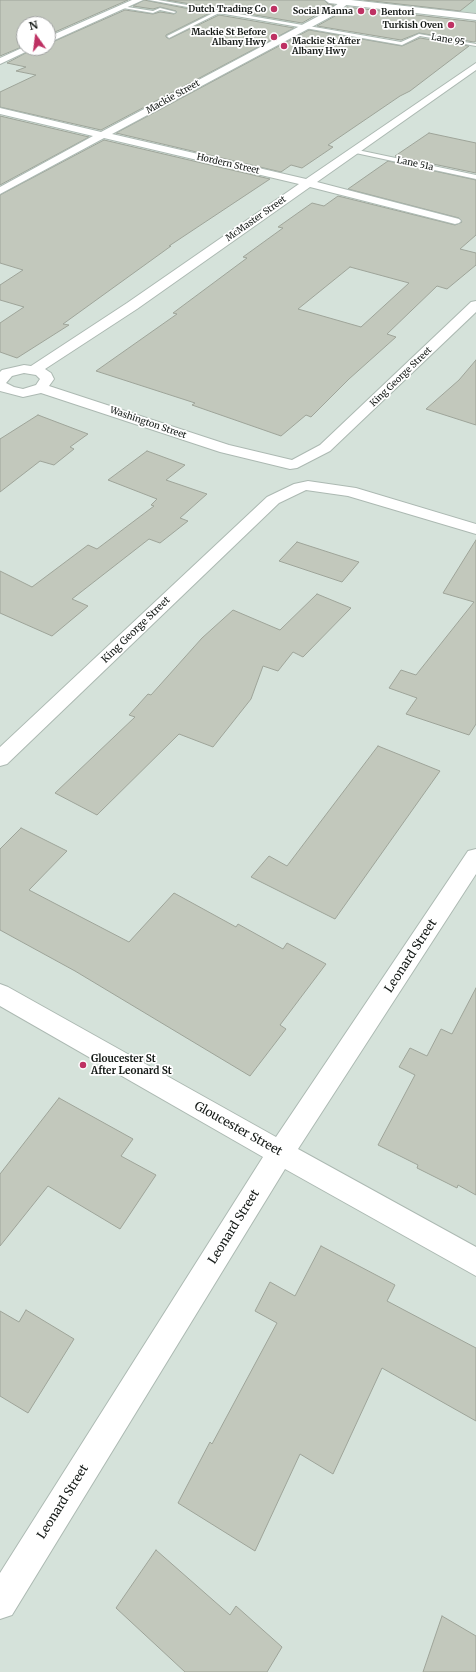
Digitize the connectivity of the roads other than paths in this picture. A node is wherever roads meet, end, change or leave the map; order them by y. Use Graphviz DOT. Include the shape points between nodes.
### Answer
graph roads {
  1 [pos="139,0"];
  2 [pos="151,0"];
  3 [pos="329,0"];
  4 [pos="346,2"];
  5 [pos="123,7"];
  6 [pos="182,13"];
  7 [pos="217,13"];
  8 [pos="196,16"];
  9 [pos="476,17"];
  10 [pos="208,18"];
  11 [pos="304,28"];
  12 [pos="56,36"];
  13 [pos="169,37"];
  14 [pos="476,45"];
  15 [pos="16,54"];
  16 [pos="0,61"];
  17 [pos="474,69"];
  18 [pos="0,111"];
  19 [pos="103,136"];
  20 [pos="353,151"];
  21 [pos="476,177"];
  22 [pos="308,183"];
  23 [pos="0,191"];
  24 [pos="455,221"];
  25 [pos="476,305"];
  26 [pos="35,370"];
  27 [pos="2,384"];
  28 [pos="41,388"];
  29 [pos="325,448"];
  30 [pos="255,457"];
  31 [pos="293,464"];
  32 [pos="277,478"];
  33 [pos="311,480"];
  34 [pos="273,500"];
  35 [pos="476,529"];
  36 [pos="0,759"];
  37 [pos="476,857"];
  38 [pos="0,994"];
  39 [pos="282,1153"];
  40 [pos="476,1262"];
  41 [pos="0,1603"];
  1 -- 5 [label="street"];
  2 -- 7 [label="lane, Lane 95"];
  3 -- 4 [label="main road"];
  4 -- 9 [label="main road"];
  4 -- 11 [label="street, Mackie Street"];
  5 -- 6 [label="lane"];
  5 -- 12 [label="street"];
  7 -- 10 [label="lane"];
  7 -- 11 [label="lane, Lane 95"];
  8 -- 10 [label="lane"];
  10 -- 13 [label="lane"];
  11 -- 14 [label="lane, Lane 95" via="402,44 419,35"];
  11 -- 19 [label="street, Mackie Street"];
  15 -- 16 [label="street"];
  17 -- 20 [label="street, McMaster Street"];
  18 -- 19 [label="street, Hordern Street"];
  19 -- 22 [label="street, Hordern Street"];
  19 -- 23 [label="street, Mackie Street"];
  20 -- 21 [label="lane, Lane 51a" via="468,173"];
  20 -- 22 [label="street, McMaster Street"];
  22 -- 24 [label="street, Hordern Street"];
  22 -- 26 [label="street, McMaster Street" via="132,306"];
  25 -- 29 [label="street, King George Street"];
  26 -- 27 [label="street" via="18,370"];
  26 -- 28 [label="street" via="46,376 47,382"];
  27 -- 28 [label="street" via="30,392"];
  28 -- 30 [label="street, Washington Street"];
  29 -- 31 [label="street, King George Street"];
  29 -- 33 [label="street, King George Street"];
  30 -- 31 [label="street, Washington Street"];
  30 -- 32 [label="street, Washington Street" via="266,464"];
  31 -- 32 [label="street, King George Street" via="280,468"];
  31 -- 33 [label="street, Washington Street" via="309,466"];
  32 -- 33 [label="street" via="288,486"];
  32 -- 34 [label="street"];
  33 -- 34 [label="street, King George Street"];
  33 -- 35 [label="street"];
  34 -- 36 [label="street, King George Street"];
  37 -- 39 [label="street, Leonard Street"];
  38 -- 39 [label="street, Gloucester Street"];
  39 -- 40 [label="street, Gloucester Street"];
  39 -- 41 [label="street, Leonard Street"];
}
